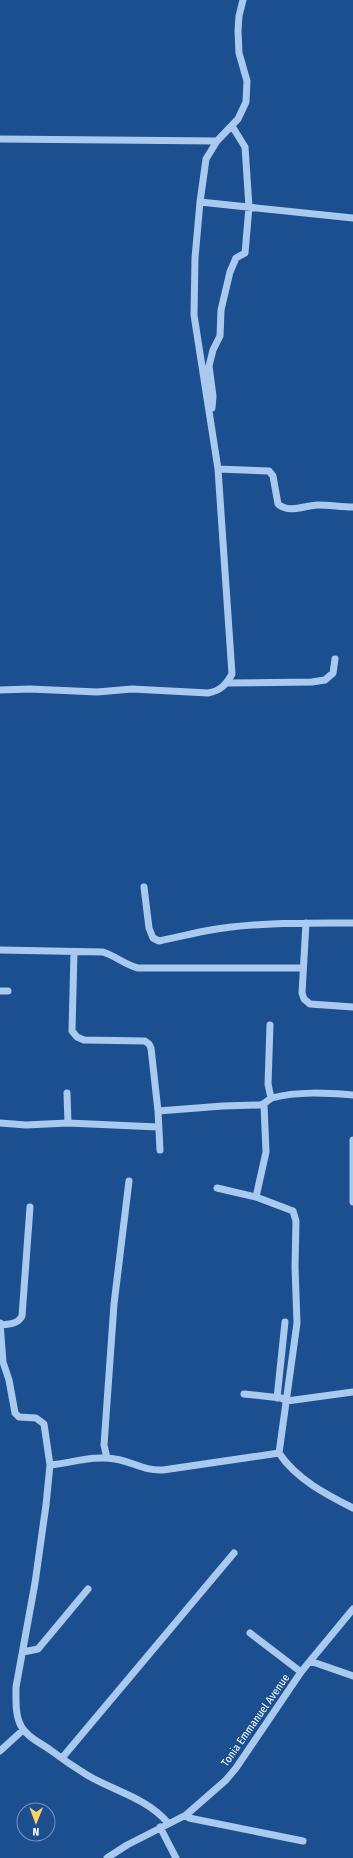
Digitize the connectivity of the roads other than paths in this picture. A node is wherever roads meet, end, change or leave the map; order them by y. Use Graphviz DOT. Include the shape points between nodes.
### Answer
graph roads {
  1 [pos="243,0"];
  2 [pos="232,126"];
  3 [pos="0,140"];
  4 [pos="217,141"];
  5 [pos="200,202"];
  6 [pos="249,207"];
  7 [pos="353,218"];
  8 [pos="211,419"];
  9 [pos="218,469"];
  10 [pos="353,507"];
  11 [pos="335,659"];
  12 [pos="228,682"];
  13 [pos="0,690"];
  14 [pos="144,887"];
  15 [pos="306,923"];
  16 [pos="353,923"];
  17 [pos="0,950"];
  18 [pos="74,952"];
  19 [pos="303,968"];
  20 [pos="0,991"];
  21 [pos="8,991"];
  22 [pos="353,1007"];
  23 [pos="270,1024"];
  24 [pos="67,1094"];
  25 [pos="353,1095"];
  26 [pos="271,1098"];
  27 [pos="264,1105"];
  28 [pos="158,1111"];
  29 [pos="0,1123"];
  30 [pos="68,1123"];
  31 [pos="158,1128"];
  32 [pos="353,1140"];
  33 [pos="160,1150"];
  34 [pos="129,1181"];
  35 [pos="217,1188"];
  36 [pos="256,1197"];
  37 [pos="353,1202"];
  38 [pos="30,1207"];
  39 [pos="285,1322"];
  40 [pos="1,1324"];
  41 [pos="1,1362"];
  42 [pos="353,1392"];
  43 [pos="244,1394"];
  44 [pos="277,1398"];
  45 [pos="287,1401"];
  46 [pos="279,1453"];
  47 [pos="107,1458"];
  48 [pos="50,1465"];
  49 [pos="353,1508"];
  50 [pos="234,1553"];
  51 [pos="88,1590"];
  52 [pos="353,1609"];
  53 [pos="250,1633"];
  54 [pos="23,1652"];
  55 [pos="310,1661"];
  56 [pos="301,1672"];
  57 [pos="353,1676"];
  58 [pos="23,1730"];
  59 [pos="0,1751"];
  60 [pos="62,1758"];
  61 [pos="186,1815"];
  62 [pos="168,1823"];
  63 [pos="160,1827"];
  64 [pos="303,1841"];
  65 [pos="107,1858"];
  66 [pos="176,1858"];
  1 -- 2 [label="street" via="238,31 239,53 247,81 246,102"];
  2 -- 4 [label="street"];
  2 -- 6 [label="street" via="245,147"];
  3 -- 4 [label="street"];
  4 -- 5 [label="street" via="206,159"];
  5 -- 6 [label="street"];
  5 -- 8 [label="street" via="195,258 194,315"];
  6 -- 7 [label="street"];
  6 -- 8 [label="street" via="245,253 236,258 230,272 221,310 220,336 209,366 213,396"];
  8 -- 9 [label="street"];
  9 -- 10 [label="street" via="269,471 274,476 278,504 285,508 320,505"];
  9 -- 12 [label="street" via="232,674"];
  11 -- 12 [label="street" via="333,673 325,680"];
  12 -- 13 [label="street" via="216,692 208,693 132,689 101,692"];
  14 -- 15 [label="street" via="149,928 153,938 160,941 204,931"];
  15 -- 16 [label="street"];
  15 -- 19 [label="street"];
  17 -- 18 [label="street"];
  18 -- 19 [label="street" via="103,952 138,968"];
  18 -- 28 [label="street" via="72,1031 84,1040 150,1044"];
  19 -- 22 [label="street" via="302,993 310,1004"];
  20 -- 21 [label="street"];
  23 -- 26 [label="street" via="268,1084"];
  24 -- 30 [label="street"];
  25 -- 26 [label="street" via="299,1094"];
  26 -- 27 [label="street"];
  27 -- 28 [label="street"];
  27 -- 36 [label="street" via="266,1152"];
  28 -- 31 [label="street"];
  29 -- 30 [label="street"];
  30 -- 31 [label="street"];
  31 -- 33 [label="street"];
  32 -- 37 [label="street"];
  34 -- 47 [label="street" via="114,1304 104,1445"];
  35 -- 36 [label="street"];
  36 -- 45 [label="street" via="293,1211 296,1216 297,1323"];
  38 -- 40 [label="street" via="22,1316 16,1322"];
  39 -- 44 [label="street"];
  40 -- 41 [label="street"];
  41 -- 48 [label="street" via="9,1380 14,1413 19,1417 36,1418 44,1424"];
  42 -- 45 [label="street"];
  43 -- 44 [label="street"];
  44 -- 45 [label="street"];
  45 -- 46 [label="street"];
  46 -- 47 [label="street" via="154,1470"];
  46 -- 49 [label="street" via="287,1465 304,1478"];
  47 -- 48 [label="street"];
  48 -- 54 [label="street"];
  50 -- 60 [label="street"];
  51 -- 54 [label="street" via="38,1649"];
  52 -- 55 [label="street, Tonia Emmanuel Avenue"];
  53 -- 56 [label="street"];
  54 -- 58 [label="street" via="16,1687 18,1718"];
  55 -- 56 [label="street, Tonia Emmanuel Avenue"];
  55 -- 57 [label="street"];
  56 -- 61 [label="street, Tonia Emmanuel Avenue" via="236,1768"];
  58 -- 59 [label="street"];
  58 -- 60 [label="street"];
  60 -- 62 [label="street" via="87,1775 141,1802"];
  61 -- 62 [label="street, Tonia Emmanuel Avenue"];
  61 -- 64 [label="street" via="189,1818"];
  62 -- 63 [label="street, Tonia Emmanuel Avenue"];
  63 -- 65 [label="street, Tonia Emmanuel Avenue"];
  63 -- 66 [label="street"];
}
